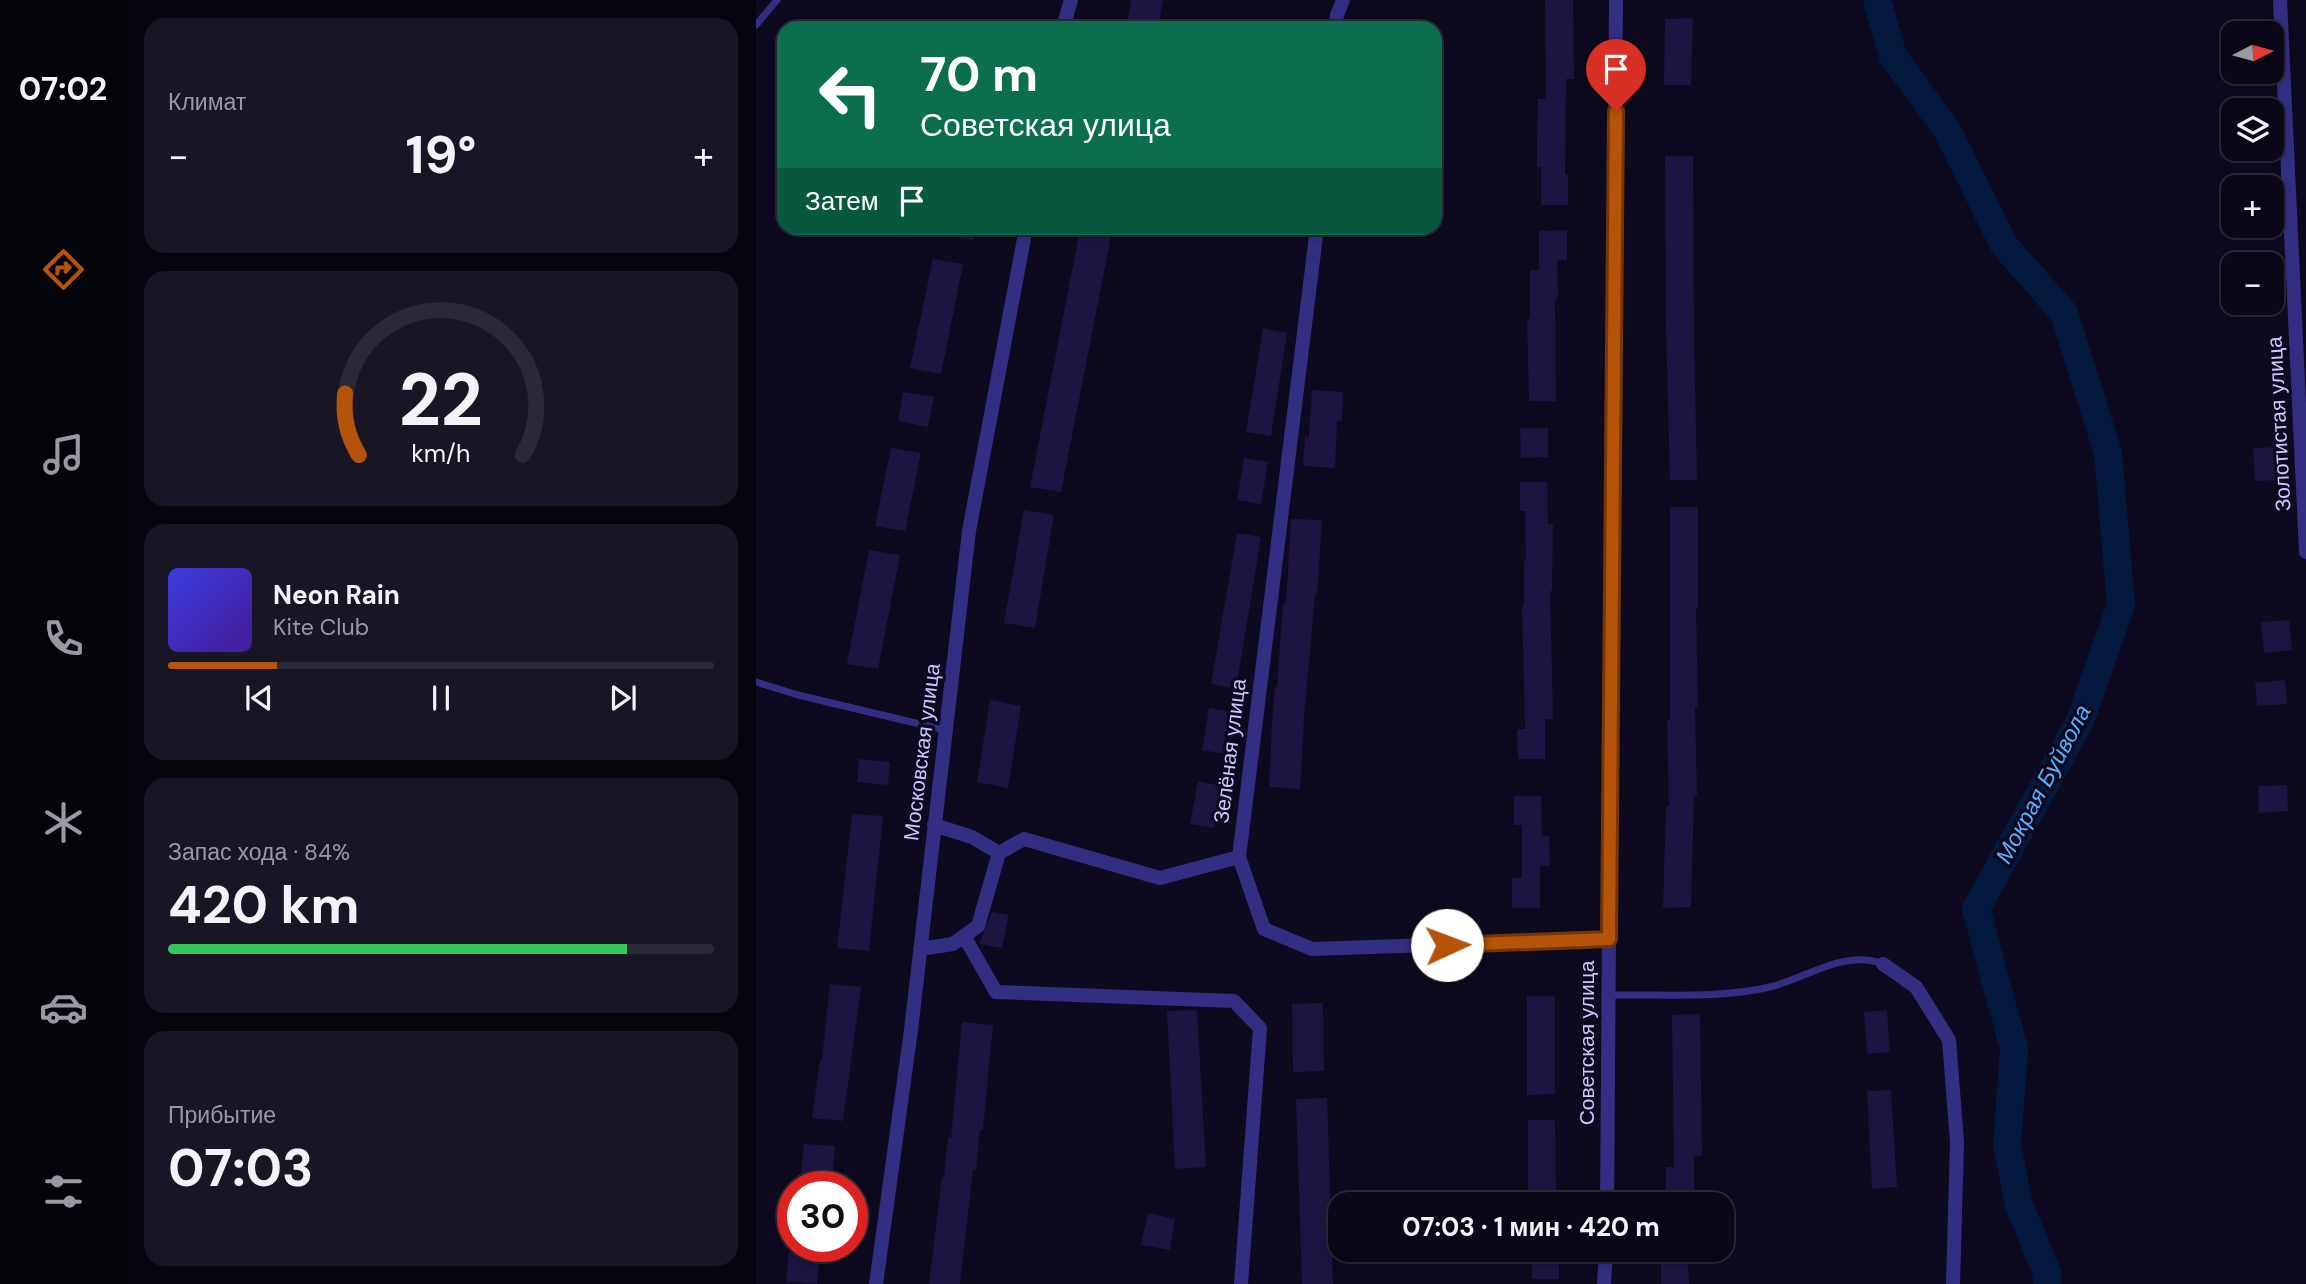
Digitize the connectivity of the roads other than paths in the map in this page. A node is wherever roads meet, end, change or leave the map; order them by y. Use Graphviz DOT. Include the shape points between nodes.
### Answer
graph roads {
  1 [pos="777,0"];
  2 [pos="1071,0"];
  3 [pos="1343,0"];
  4 [pos="1616,0"];
  5 [pos="2280,0"];
  6 [pos="1065,21"];
  7 [pos="1336,21"];
  8 [pos="756,25"];
  9 [pos="1025,235"];
  10 [pos="1316,235"];
  11 [pos="2306,552"];
  12 [pos="756,682"];
  13 [pos="946,730"];
  14 [pos="934,825"];
  15 [pos="999,853"];
  16 [pos="1239,857"];
  17 [pos="964,936"];
  18 [pos="1609,939"];
  19 [pos="920,948"];
  20 [pos="1883,964"];
  21 [pos="1609,995"];
  22 [pos="1607,1192"];
  23 [pos="1605,1262"];
  24 [pos="876,1284"];
  25 [pos="1241,1284"];
  26 [pos="1604,1284"];
  27 [pos="1953,1284"];
  1 -- 8 [label="lane"];
  2 -- 6 [label="street"];
  3 -- 7 [label="street"];
  4 -- 18 [label="street, Советская улица"];
  5 -- 11 [label="street, Золотистая улица"];
  9 -- 13 [label="street, Московская улица" via="969,531"];
  10 -- 16 [label="street, Зелёная улица"];
  12 -- 13 [label="lane"];
  13 -- 14 [label="street, Московская улица"];
  14 -- 15 [label="street" via="972,837"];
  14 -- 19 [label="street, Московская улица"];
  15 -- 16 [label="street" via="1024,839 1160,878"];
  15 -- 17 [label="street" via="978,926"];
  16 -- 18 [label="street, Зелёная улица" via="1264,929 1312,949"];
  17 -- 19 [label="street" via="953,944"];
  17 -- 25 [label="street" via="996,992 1234,1000 1260,1028"];
  18 -- 21 [label="street, Советская улица"];
  19 -- 24 [label="street, Московская улица"];
  20 -- 21 [label="lane" via="1870,959 1847,960 1736,993"];
  20 -- 27 [label="street" via="1916,987 1948,1040 1957,1142"];
  21 -- 22 [label="street, Советская улица"];
  23 -- 26 [label="street"];
}
